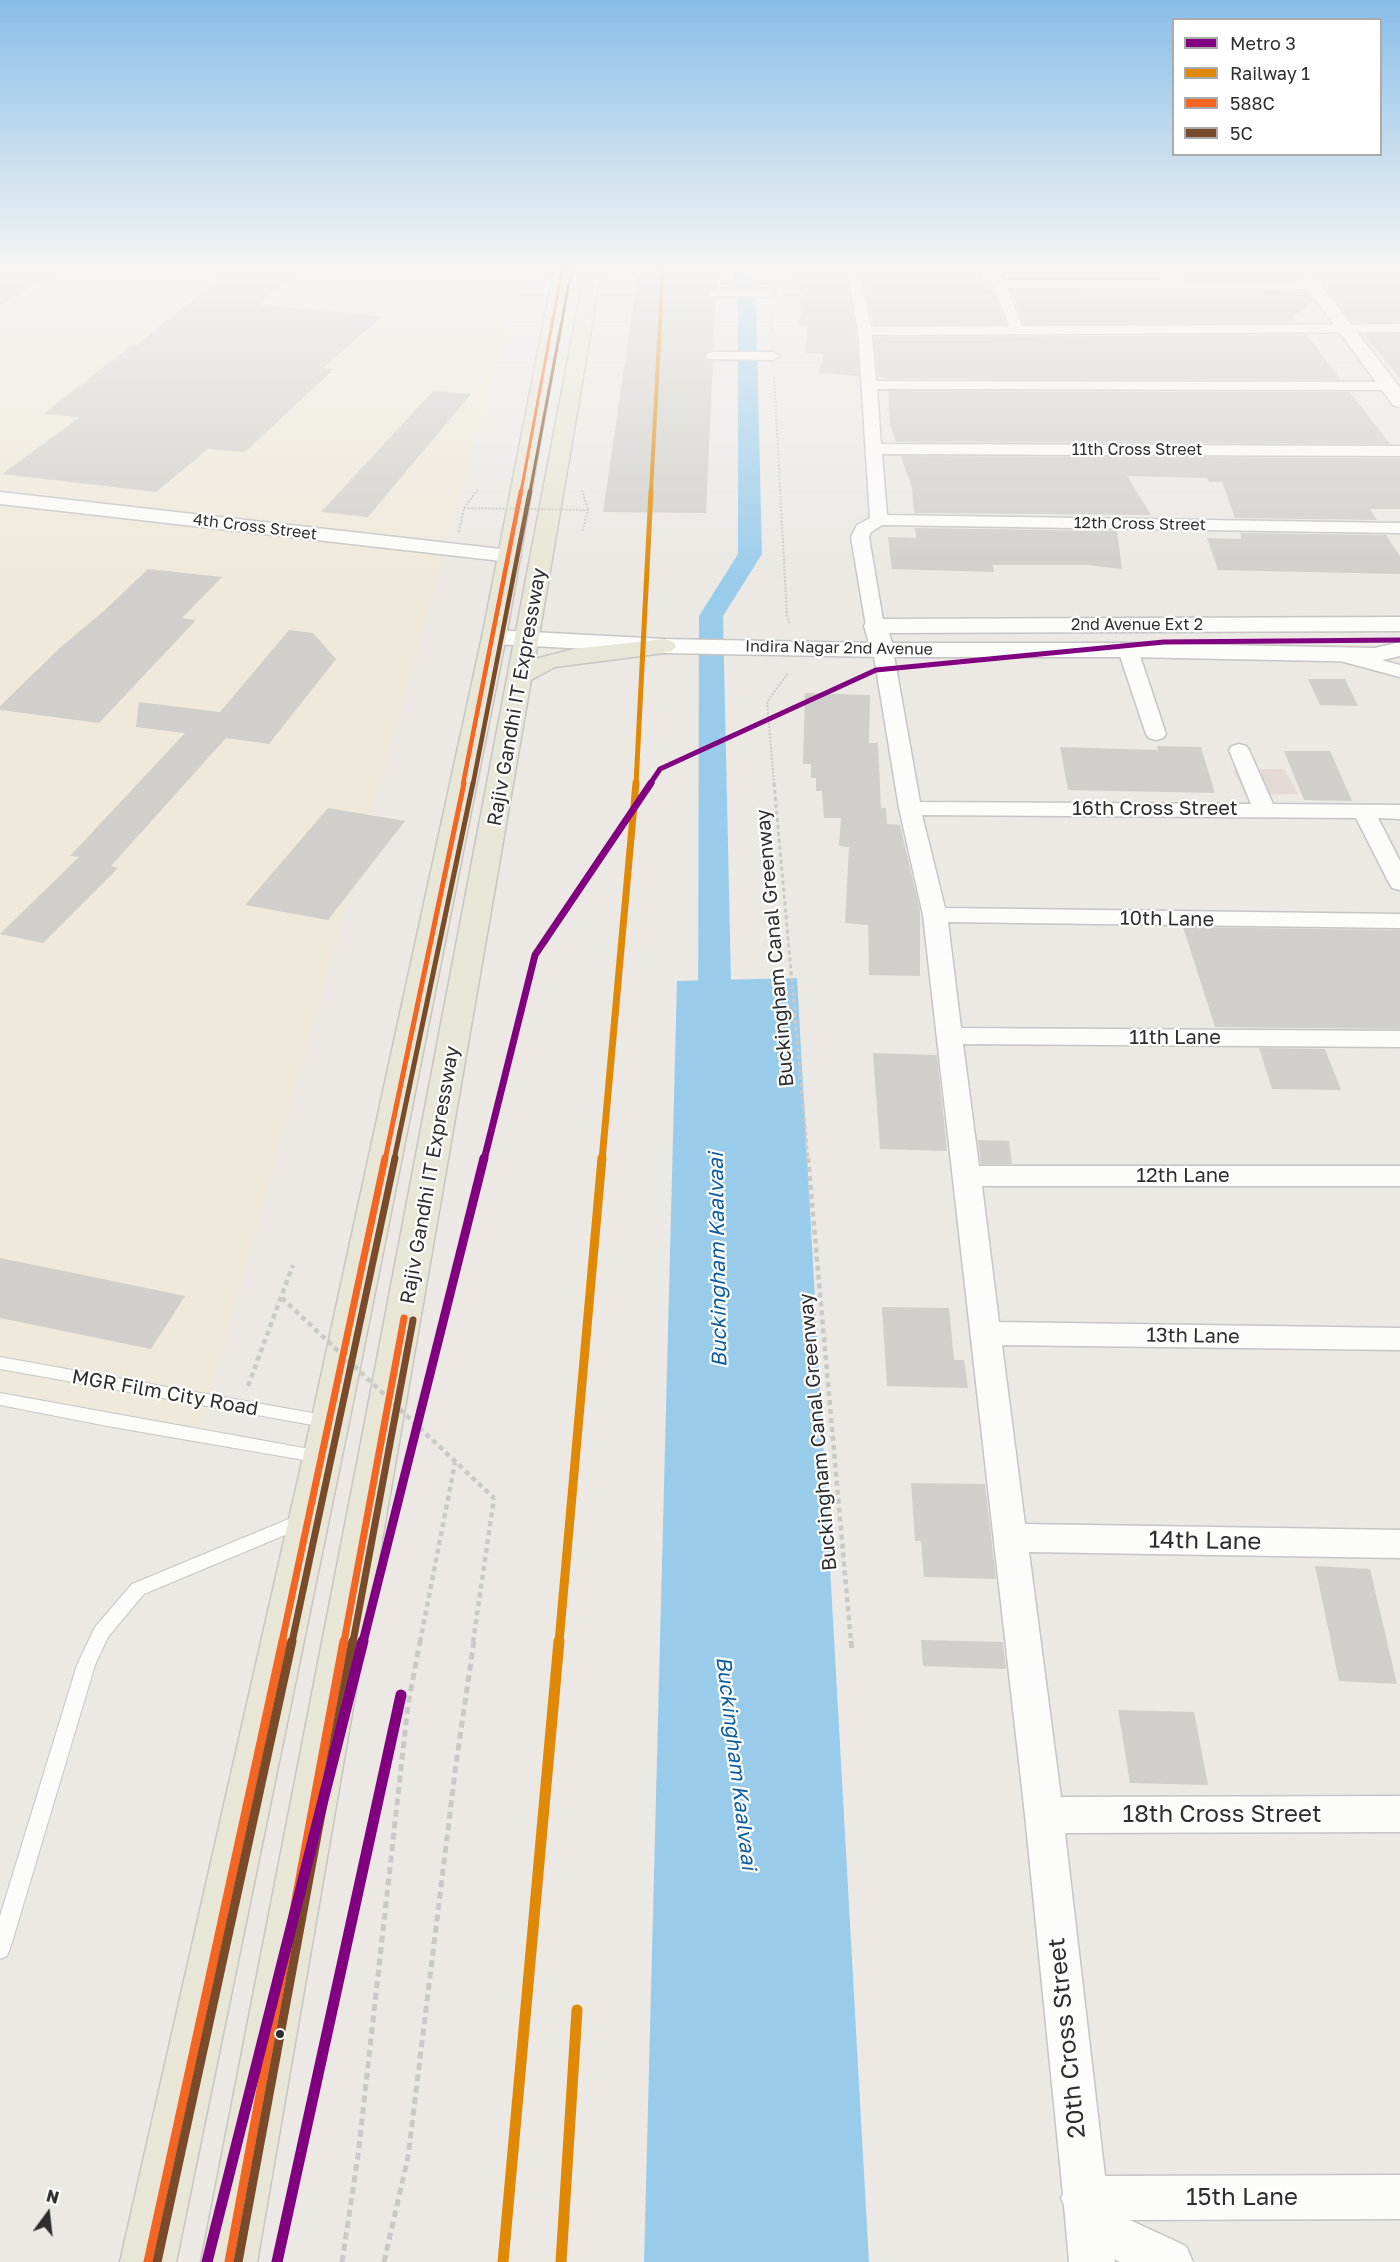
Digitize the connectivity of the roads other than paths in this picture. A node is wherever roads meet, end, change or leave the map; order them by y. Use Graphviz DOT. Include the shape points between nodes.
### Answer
graph roads {
  1 [pos="544,371"];
  2 [pos="575,371"];
  3 [pos="868,371"];
  4 [pos="1378,371"];
  5 [pos="869,385"];
  6 [pos="1389,386"];
  7 [pos="1400,401"];
  8 [pos="873,449"];
  9 [pos="1400,451"];
  10 [pos="0,498"];
  11 [pos="879,520"];
  12 [pos="1400,528"];
  13 [pos="510,556"];
  14 [pos="1400,624"];
  15 [pos="875,626"];
  16 [pos="494,637"];
  17 [pos="528,638"];
  18 [pos="664,646"];
  19 [pos="1400,649"];
  20 [pos="883,650"];
  21 [pos="1128,650"];
  22 [pos="1336,654"];
  23 [pos="1400,671"];
  24 [pos="521,676"];
  25 [pos="1156,734"];
  26 [pos="1239,750"];
  27 [pos="910,808"];
  28 [pos="1264,810"];
  29 [pos="1363,811"];
  30 [pos="1400,812"];
  31 [pos="1400,883"];
  32 [pos="935,915"];
  33 [pos="1400,921"];
  34 [pos="950,1036"];
  35 [pos="1400,1039"];
  36 [pos="967,1176"];
  37 [pos="1400,1176"];
  38 [pos="986,1333"];
  39 [pos="1400,1339"];
  40 [pos="0,1363"];
  41 [pos="0,1399"];
  42 [pos="325,1439"];
  43 [pos="308,1518"];
  44 [pos="1010,1538"];
  45 [pos="1400,1544"];
  46 [pos="1400,1814"];
  47 [pos="1044,1815"];
  48 [pos="0,1949"];
  49 [pos="1400,2197"];
  50 [pos="1087,2228"];
  51 [pos="148,2262"];
  52 [pos="229,2262"];
  53 [pos="1170,2262"];
  1 -- 13 [label="main road, Rajiv Gandhi IT Expressway"];
  2 -- 17 [label="main road, Rajiv Gandhi IT Expressway"];
  3 -- 5 [label="street"];
  4 -- 6 [label="street"];
  5 -- 6 [label="street"];
  5 -- 8 [label="street"];
  6 -- 7 [label="street"];
  8 -- 9 [label="street, 11th Cross Street"];
  8 -- 11 [label="street"];
  10 -- 13 [label="street, 4th Cross Street"];
  11 -- 12 [label="street, 12th Cross Street"];
  11 -- 15 [label="street" via="863,529 860,537"];
  13 -- 16 [label="main road, Rajiv Gandhi IT Expressway"];
  14 -- 15 [label="street, 2nd Avenue Ext 2"];
  15 -- 20 [label="street"];
  16 -- 17 [label="street, Indira Nagar 2nd Avenue"];
  16 -- 42 [label="main road, Rajiv Gandhi IT Expressway"];
  17 -- 18 [label="street, Indira Nagar 2nd Avenue"];
  17 -- 24 [label="main road, Rajiv Gandhi IT Expressway"];
  18 -- 20 [label="street, Indira Nagar 2nd Avenue"];
  18 -- 24 [label="main road" via="548,661"];
  19 -- 22 [label="street, Indira Nagar 2nd Avenue" via="1375,655"];
  20 -- 21 [label="street, Indira Nagar 2nd Avenue"];
  20 -- 27 [label="street, 20th Cross Street"];
  21 -- 22 [label="street, Indira Nagar 2nd Avenue"];
  21 -- 25 [label="street"];
  22 -- 23 [label="street"];
  24 -- 52 [label="main road, Rajiv Gandhi IT Expressway"];
  26 -- 28 [label="street"];
  27 -- 28 [label="street, 16th Cross Street"];
  27 -- 32 [label="street, 20th Cross Street"];
  28 -- 29 [label="street, 16th Cross Street"];
  29 -- 30 [label="street, 16th Cross Street"];
  29 -- 31 [label="street"];
  32 -- 33 [label="street, 10th Lane"];
  32 -- 34 [label="street, 20th Cross Street"];
  34 -- 35 [label="street, 11th Lane"];
  34 -- 36 [label="street, 20th Cross Street"];
  36 -- 37 [label="street, 12th Lane"];
  36 -- 38 [label="street, 20th Cross Street"];
  38 -- 39 [label="street, 13th Lane"];
  38 -- 44 [label="street, 20th Cross Street"];
  40 -- 42 [label="lane, MGR Film City Road" via="240,1406"];
  41 -- 42 [label="lane" via="107,1420"];
  42 -- 43 [label="main road, Rajiv Gandhi IT Expressway"];
  43 -- 48 [label="lane" via="138,1589 101,1632 86,1665"];
  43 -- 51 [label="main road, Rajiv Gandhi IT Expressway"];
  44 -- 45 [label="street, 14th Lane"];
  44 -- 47 [label="street, 20th Cross Street"];
  46 -- 47 [label="street, 18th Cross Street"];
  47 -- 50 [label="street, 20th Cross Street"];
  49 -- 50 [label="street, 15th Lane"];
  50 -- 53 [label="street"];
}
